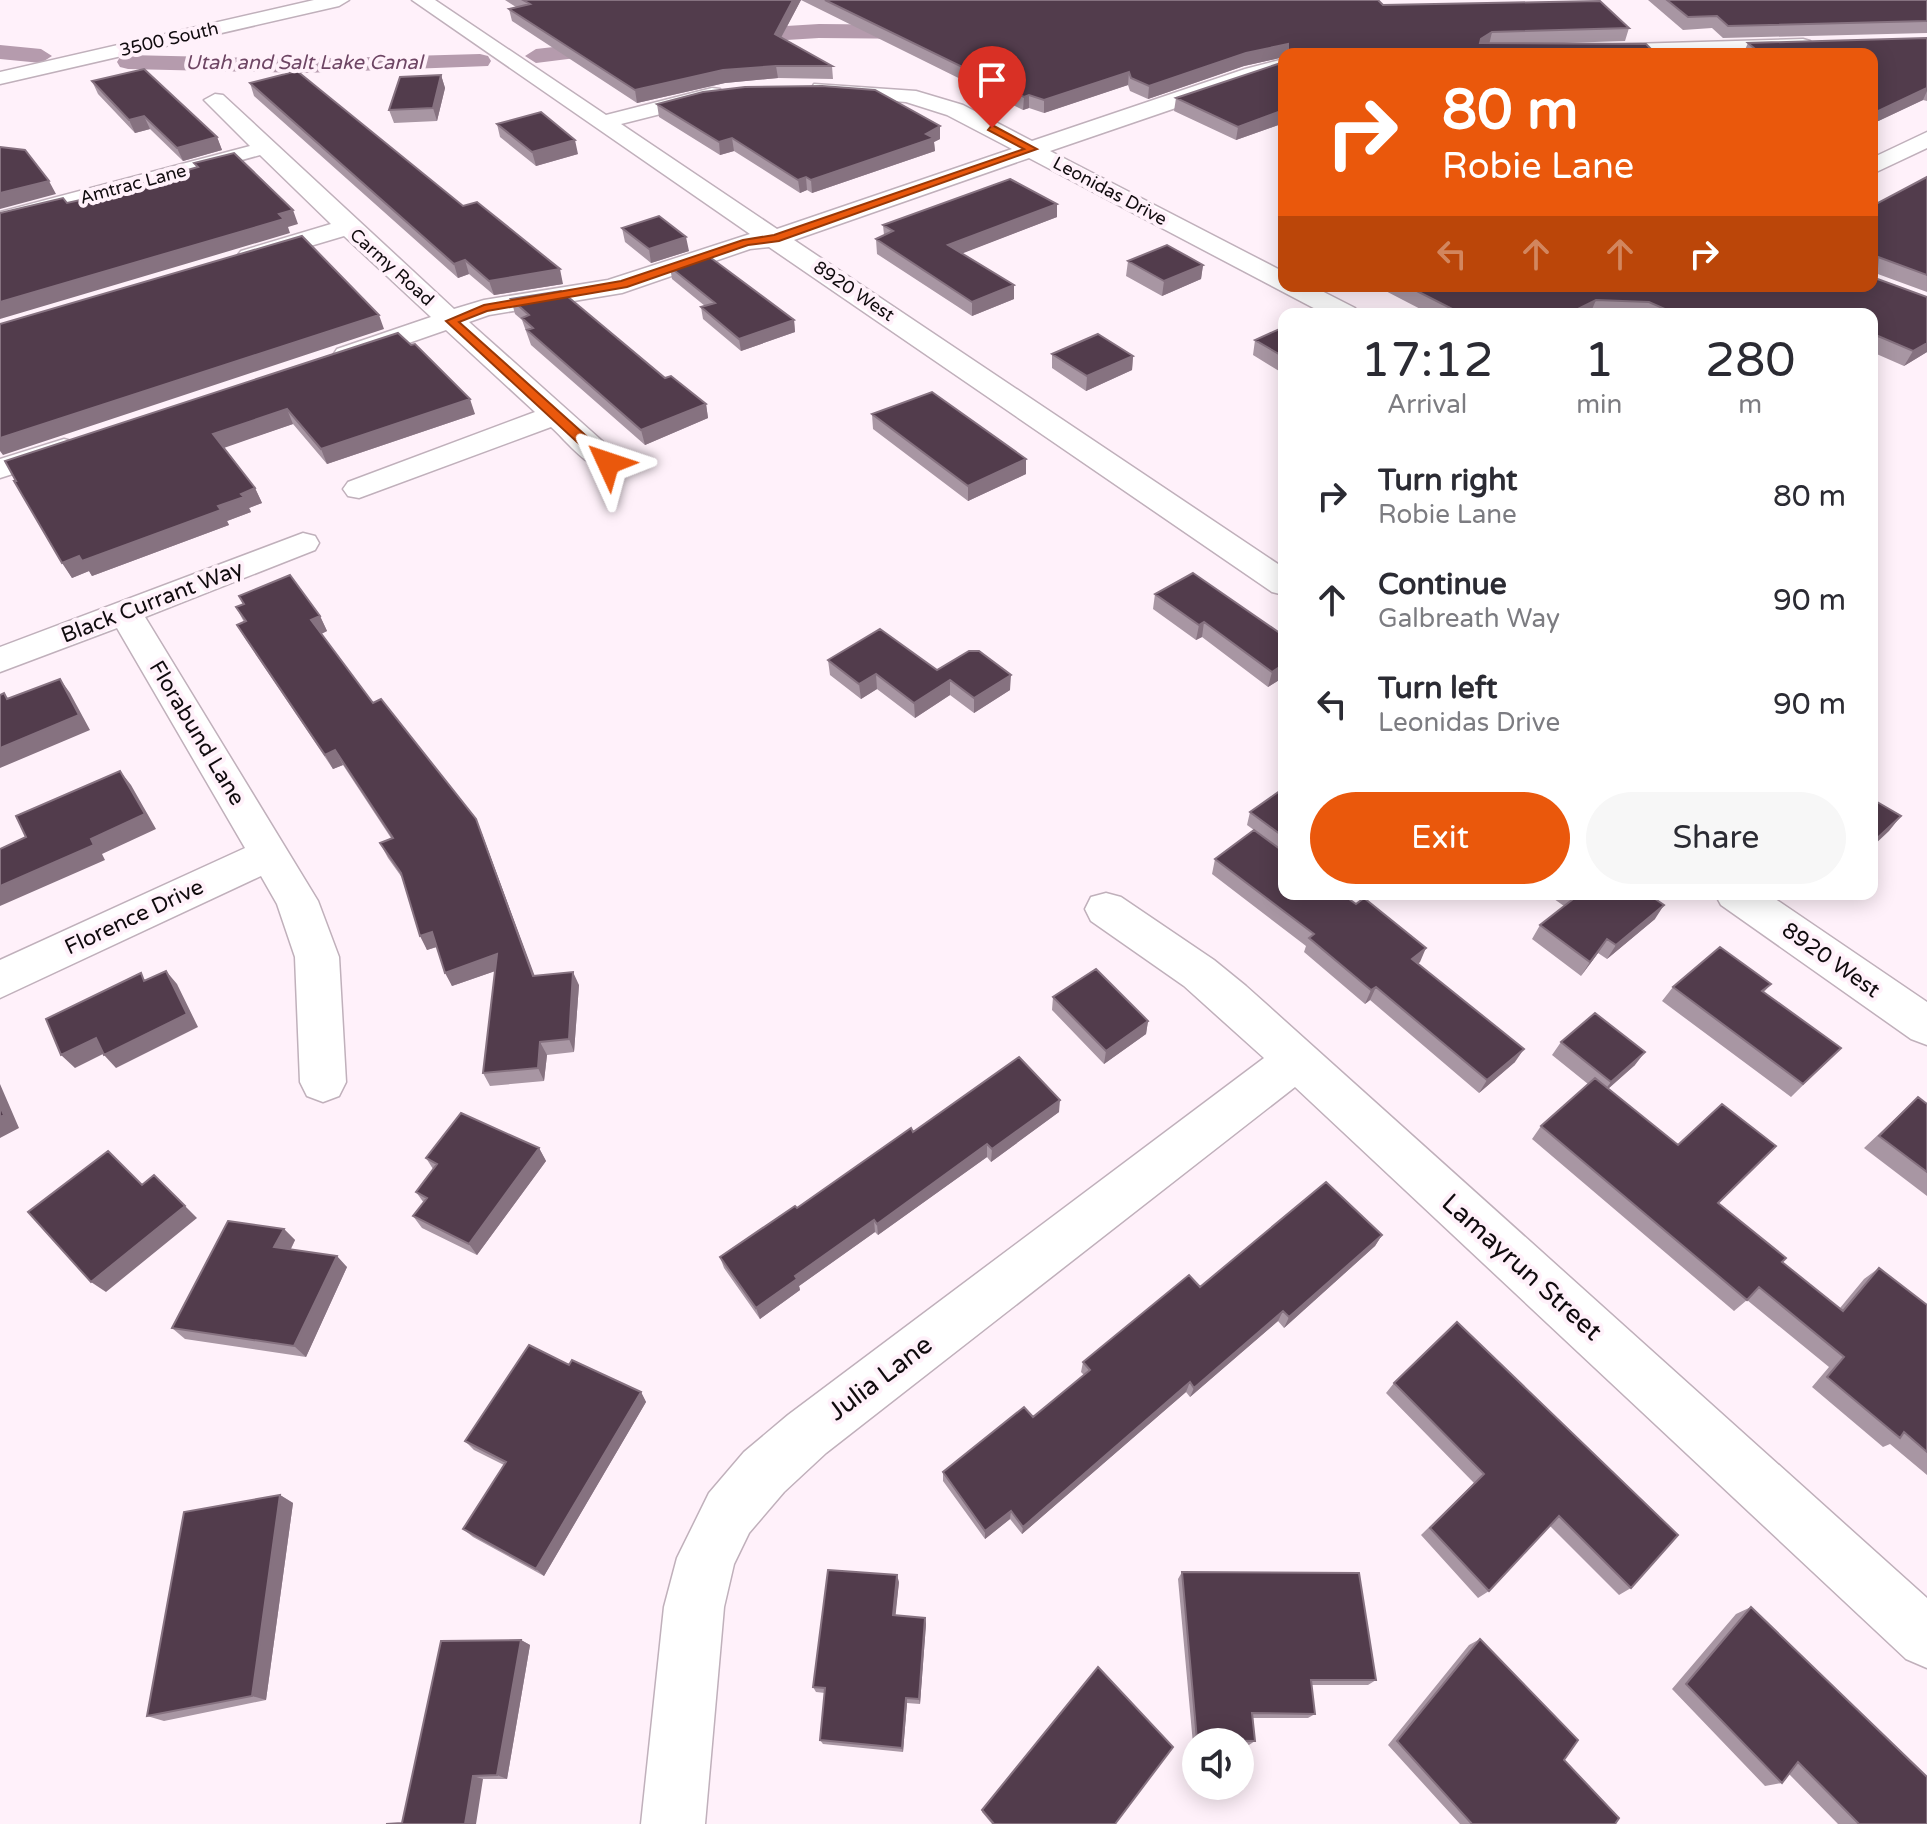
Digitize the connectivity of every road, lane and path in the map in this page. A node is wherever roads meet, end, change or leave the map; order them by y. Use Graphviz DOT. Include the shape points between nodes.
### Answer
graph roads {
  1 [pos="339,0"];
  2 [pos="422,0"];
  3 [pos="1816,44"];
  4 [pos="1739,48"];
  5 [pos="1278,66"];
  6 [pos="0,78"];
  7 [pos="795,89"];
  8 [pos="735,91"];
  9 [pos="215,100"];
  10 [pos="604,122"];
  11 [pos="1927,139"];
  12 [pos="266,149"];
  13 [pos="1032,149"];
  14 [pos="1878,161"];
  15 [pos="0,220"];
  16 [pos="348,227"];
  17 [pos="776,238"];
  18 [pos="227,263"];
  19 [pos="1277,271"];
  20 [pos="1303,292"];
  21 [pos="1334,308"];
  22 [pos="451,321"];
  23 [pos="316,365"];
  24 [pos="555,415"];
  25 [pos="90,440"];
  26 [pos="608,463"];
  27 [pos="0,469"];
  28 [pos="359,489"];
  29 [pos="303,543"];
  30 [pos="1278,580"];
  31 [pos="125,612"];
  32 [pos="0,660"];
  33 [pos="269,854"];
  34 [pos="1745,900"];
  35 [pos="1106,909"];
  36 [pos="0,980"];
  37 [pos="1927,1026"];
  38 [pos="1296,1060"];
  39 [pos="323,1082"];
  40 [pos="1927,1638"];
  41 [pos="673,1824"];
  1 -- 6 [label="street, 3500 South"];
  2 -- 10 [label="street, 8920 West"];
  3 -- 4 [label="street"];
  5 -- 13 [label="street"];
  7 -- 13 [label="street, Leonidas Drive" via="921,99"];
  8 -- 10 [label="street"];
  9 -- 12 [label="street, Carmy Road"];
  10 -- 17 [label="street, 8920 West"];
  11 -- 14 [label="street"];
  12 -- 15 [label="street, Amtrac Lane"];
  12 -- 16 [label="street, Carmy Road"];
  13 -- 17 [label="street"];
  13 -- 19 [label="street, Leonidas Drive"];
  16 -- 18 [label="street"];
  16 -- 22 [label="street, Carmy Road"];
  17 -- 22 [label="street" via="746,242 613,287 484,308"];
  17 -- 30 [label="street, 8920 West"];
  20 -- 21 [label="street"];
  22 -- 23 [label="street"];
  22 -- 24 [label="street, Carmy Road"];
  24 -- 26 [label="street, Carmy Road"];
  24 -- 28 [label="street"];
  25 -- 27 [label="street"];
  29 -- 31 [label="street, Black Currant Way"];
  31 -- 32 [label="street, Black Currant Way"];
  31 -- 33 [label="street, Florabund Lane"];
  33 -- 36 [label="street, Florence Drive"];
  33 -- 39 [label="street, Florabund Lane" via="297,901 317,957"];
  34 -- 37 [label="street, 8920 West"];
  35 -- 38 [label="street, Lamayrun Street" via="1199,973"];
  38 -- 40 [label="street, Lamayrun Street"];
  38 -- 41 [label="street, Julia Lane" via="807,1434 729,1513 706,1558 694,1607"];
}
